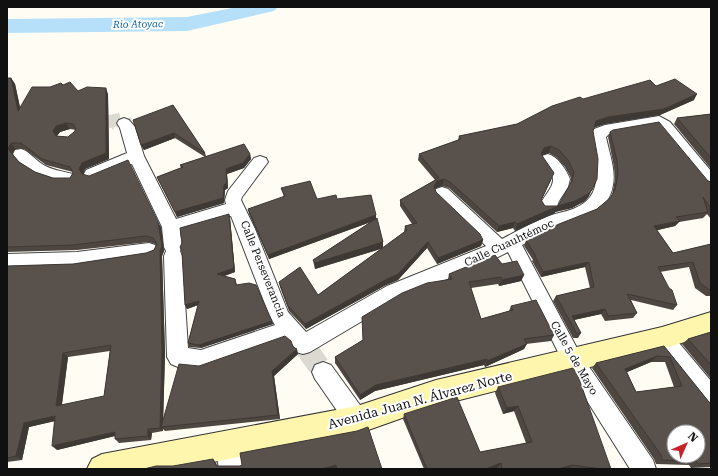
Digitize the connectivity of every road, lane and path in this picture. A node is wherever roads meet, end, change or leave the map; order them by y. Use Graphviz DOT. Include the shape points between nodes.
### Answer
graph roads {
  1 [pos="124,124"];
  2 [pos="21,154"];
  3 [pos="136,156"];
  4 [pos="548,160"];
  5 [pos="260,162"];
  6 [pos="92,174"];
  7 [pos="67,178"];
  8 [pos="711,182"];
  9 [pos="442,193"];
  10 [pos="237,208"];
  11 [pos="551,213"];
  12 [pos="180,224"];
  13 [pos="506,245"];
  14 [pos="149,250"];
  15 [pos="7,262"];
  16 [pos="711,323"];
  17 [pos="662,338"];
  18 [pos="300,340"];
  19 [pos="572,358"];
  20 [pos="323,372"];
  21 [pos="711,398"];
  22 [pos="357,420"];
  23 [pos="229,457"];
  24 [pos="102,469"];
  25 [pos="644,469"];
  1 -- 3 [label="street"];
  2 -- 7 [label="street" via="34,168 51,176"];
  3 -- 6 [label="street"];
  3 -- 18 [label="street, Calle Cuauhtémoc" via="171,227 178,357 200,360"];
  4 -- 11 [label="street" via="562,181 549,201"];
  5 -- 10 [label="street, Calle Perseverancia" via="234,194 233,200"];
  8 -- 11 [label="street, Calle Cuauhtémoc" via="665,126 659,121 646,122 599,133 605,185 600,197 587,210 577,215"];
  9 -- 13 [label="street, Calle 5 de Mayo"];
  10 -- 12 [label="street, Calle Perseverancia"];
  10 -- 18 [label="street, Calle Perseverancia" via="280,317"];
  11 -- 13 [label="street, Calle Cuauhtémoc"];
  13 -- 18 [label="street, Calle Cuauhtémoc" via="394,292 330,328"];
  13 -- 19 [label="street, Calle 5 de Mayo"];
  14 -- 15 [label="street" via="78,260"];
  16 -- 17 [label="main road, Avenida Juan N. Álvarez Norte"];
  17 -- 19 [label="main road, Avenida Juan N. Álvarez Norte"];
  17 -- 21 [label="street"];
  19 -- 22 [label="main road, Avenida Juan N. Álvarez Norte" via="436,393"];
  19 -- 25 [label="street, Calle 5 de Mayo"];
  20 -- 22 [label="street"];
  22 -- 23 [label="main road, Avenida Juan N. Álvarez Norte"];
  23 -- 24 [label="main road, Avenida Juan N. Álvarez Norte"];
}
